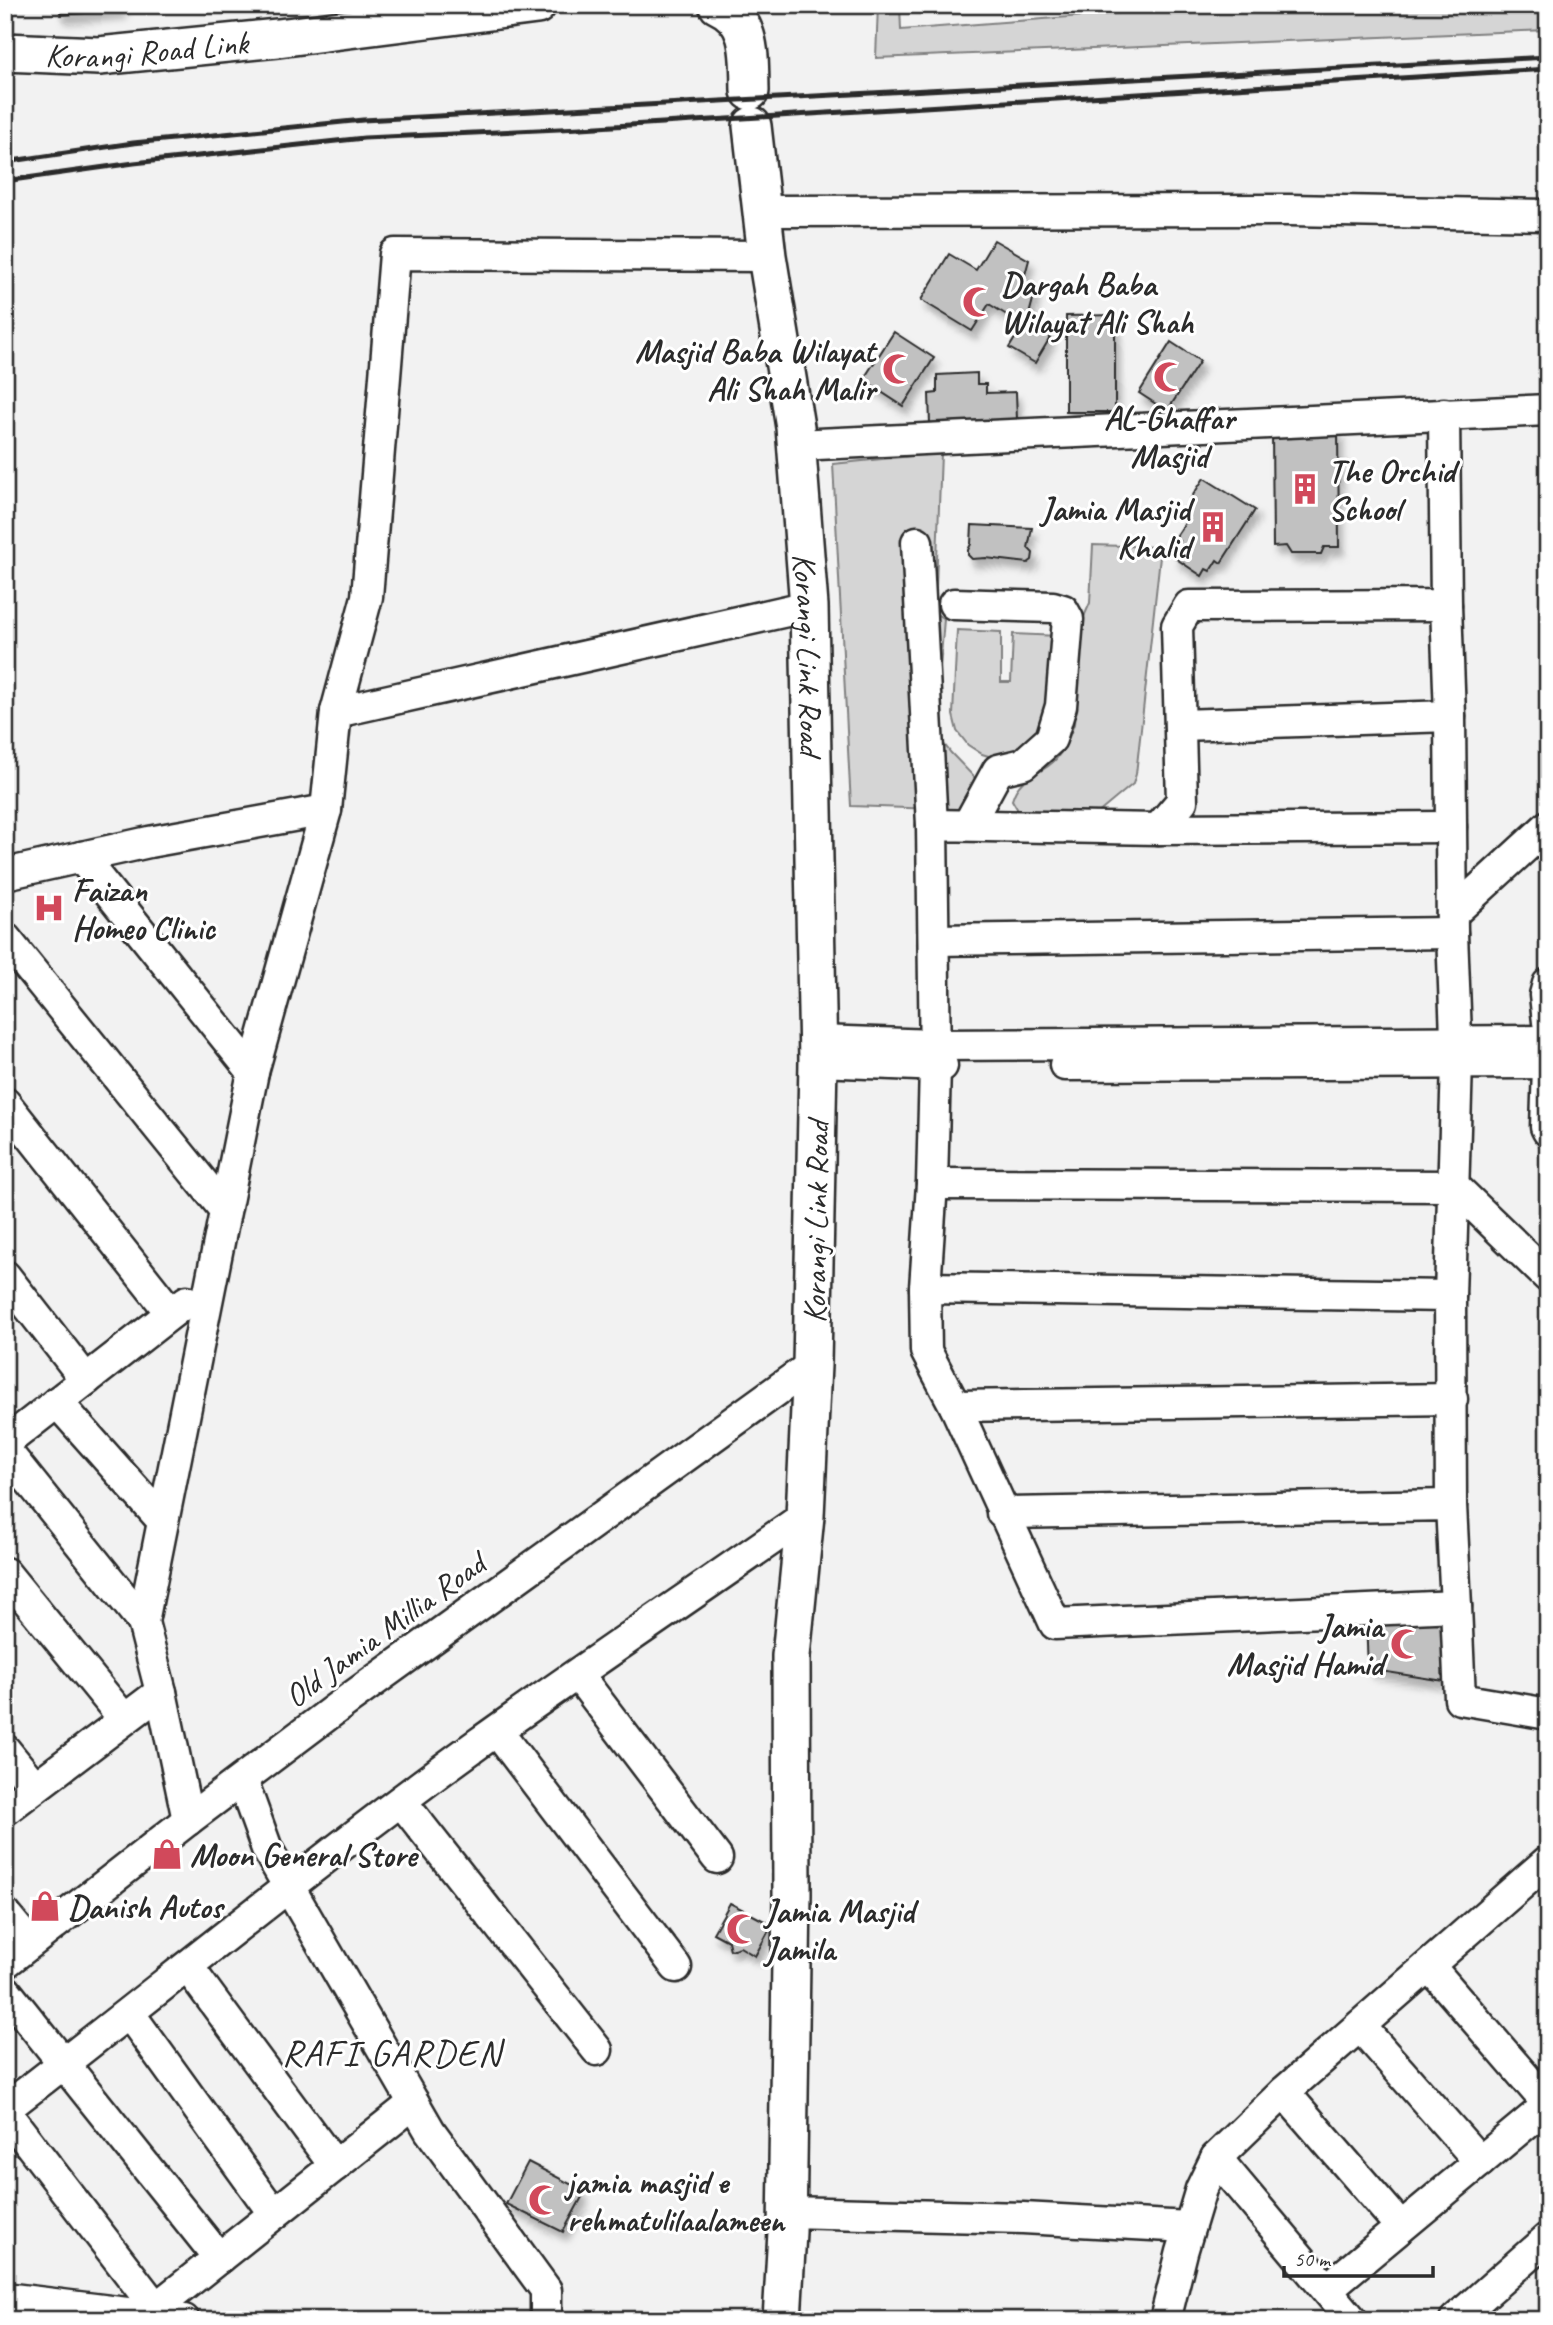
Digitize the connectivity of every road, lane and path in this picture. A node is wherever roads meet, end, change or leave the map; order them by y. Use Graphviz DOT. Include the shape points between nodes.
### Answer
graph roads {
  1 [pos="537,5"];
  2 [pos="718,5"];
  3 [pos="5,52"];
  4 [pos="750,91"];
  5 [pos="752,126"];
  6 [pos="763,211"];
  7 [pos="1548,215"];
  8 [pos="767,256"];
  9 [pos="1548,410"];
  10 [pos="1444,414"];
  11 [pos="796,445"];
  12 [pos="917,541"];
  13 [pos="954,604"];
  14 [pos="1446,605"];
  15 [pos="809,606"];
  16 [pos="336,712"];
  17 [pos="1450,716"];
  18 [pos="1180,725"];
  19 [pos="326,810"];
  20 [pos="932,825"];
  21 [pos="968,825"];
  22 [pos="1548,826"];
  23 [pos="1451,827"];
  24 [pos="1158,829"];
  25 [pos="81,857"];
  26 [pos="5,874"];
  27 [pos="1452,924"];
  28 [pos="5,938"];
  29 [pos="934,940"];
  30 [pos="1548,984"];
  31 [pos="1548,1022"];
  32 [pos="1548,1041"];
  33 [pos="818,1051"];
  34 [pos="1456,1052"];
  35 [pos="935,1056"];
  36 [pos="1548,1064"];
  37 [pos="253,1072"];
  38 [pos="5,1103"];
  39 [pos="1548,1131"];
  40 [pos="932,1184"];
  41 [pos="1454,1186"];
  42 [pos="225,1210"];
  43 [pos="5,1276"];
  44 [pos="1548,1277"];
  45 [pos="210,1283"];
  46 [pos="925,1288"];
  47 [pos="1450,1296"];
  48 [pos="171,1314"];
  49 [pos="812,1365"];
  50 [pos="86,1380"];
  51 [pos="1452,1399"];
  52 [pos="57,1402"];
  53 [pos="954,1406"];
  54 [pos="5,1443"];
  55 [pos="5,1450"];
  56 [pos="1451,1505"];
  57 [pos="1002,1513"];
  58 [pos="805,1516"];
  59 [pos="162,1520"];
  60 [pos="5,1573"];
  61 [pos="1456,1606"];
  62 [pos="143,1622"];
  63 [pos="578,1675"];
  64 [pos="161,1692"];
  65 [pos="1548,1714"];
  66 [pos="124,1719"];
  67 [pos="497,1731"];
  68 [pos="5,1750"];
  69 [pos="242,1780"];
  70 [pos="35,1787"];
  71 [pos="401,1801"];
  72 [pos="5,1810"];
  73 [pos="188,1820"];
  74 [pos="717,1858"];
  75 [pos="1548,1861"];
  76 [pos="289,1885"];
  77 [pos="5,1914"];
  78 [pos="29,1943"];
  79 [pos="5,1963"];
  80 [pos="188,1967"];
  81 [pos="676,1967"];
  82 [pos="1430,1967"];
  83 [pos="5,1990"];
  84 [pos="129,2013"];
  85 [pos="1360,2026"];
  86 [pos="597,2050"];
  87 [pos="64,2063"];
  88 [pos="1284,2092"];
  89 [pos="414,2103"];
  90 [pos="1548,2104"];
  91 [pos="5,2110"];
  92 [pos="1216,2158"];
  93 [pos="1480,2162"];
  94 [pos="335,2166"];
  95 [pos="787,2212"];
  96 [pos="274,2214"];
  97 [pos="1189,2227"];
  98 [pos="1401,2227"];
  99 [pos="1548,2238"];
  100 [pos="219,2258"];
  101 [pos="1327,2290"];
  102 [pos="5,2298"];
  103 [pos="97,2315"];
  104 [pos="165,2316"];
  105 [pos="545,2320"];
  106 [pos="782,2320"];
  107 [pos="1166,2320"];
  108 [pos="1352,2320"];
  109 [pos="1455,2320"];
  1 -- 3 [label="main road, Korangi Road Link" via="99,57"];
  2 -- 4 [label="main road" via="730,10 748,39"];
  5 -- 6 [label="main road, Korangi Link Road"];
  6 -- 7 [label="street" via="1289,210"];
  6 -- 8 [label="main road, Korangi Link Road"];
  8 -- 11 [label="main road, Korangi Link Road"];
  8 -- 16 [label="street" via="395,254 367,597"];
  9 -- 10 [label="street"];
  10 -- 11 [label="street"];
  10 -- 14 [label="street"];
  11 -- 15 [label="main road, Korangi Link Road"];
  12 -- 20 [label="street"];
  13 -- 21 [label="street" via="1053,607 1063,610 1068,619 1061,706 1051,739 1023,764 998,770"];
  14 -- 17 [label="street"];
  14 -- 18 [label="street" via="1189,606 1177,626"];
  15 -- 16 [label="street"];
  15 -- 33 [label="main road, Korangi Link Road"];
  16 -- 19 [label="street"];
  17 -- 18 [label="street"];
  17 -- 23 [label="street"];
  18 -- 24 [label="street" via="1182,801"];
  19 -- 25 [label="street"];
  19 -- 37 [label="street"];
  20 -- 21 [label="street"];
  20 -- 29 [label="street"];
  21 -- 24 [label="street"];
  22 -- 27 [label="street"];
  23 -- 24 [label="street"];
  23 -- 27 [label="street"];
  25 -- 26 [label="street"];
  25 -- 37 [label="street"];
  27 -- 29 [label="street"];
  27 -- 34 [label="street"];
  28 -- 42 [label="street"];
  29 -- 35 [label="street"];
  30 -- 31 [label="street"];
  32 -- 34 [label="street"];
  33 -- 35 [label="street"];
  33 -- 49 [label="main road, Korangi Link Road"];
  34 -- 35 [label="street"];
  34 -- 36 [label="street"];
  34 -- 41 [label="street"];
  35 -- 40 [label="street"];
  36 -- 39 [label="street"];
  37 -- 42 [label="street"];
  38 -- 48 [label="street"];
  40 -- 41 [label="street"];
  40 -- 46 [label="street"];
  41 -- 44 [label="street"];
  41 -- 47 [label="street"];
  42 -- 45 [label="street"];
  43 -- 50 [label="street"];
  45 -- 48 [label="street"];
  45 -- 59 [label="street"];
  46 -- 47 [label="street"];
  46 -- 53 [label="street" via="926,1351"];
  47 -- 51 [label="street"];
  48 -- 50 [label="street"];
  49 -- 58 [label="main road, Korangi Link Road"];
  49 -- 69 [label="street, Old Jamia Millia Road"];
  50 -- 52 [label="street"];
  51 -- 53 [label="street"];
  51 -- 56 [label="street"];
  52 -- 54 [label="street"];
  52 -- 59 [label="street"];
  53 -- 57 [label="street"];
  55 -- 62 [label="street"];
  56 -- 57 [label="street"];
  56 -- 61 [label="street"];
  57 -- 61 [label="street" via="1055,1625"];
  58 -- 63 [label="street"];
  58 -- 95 [label="main road, Korangi Link Road" via="791,1656"];
  59 -- 62 [label="street"];
  60 -- 66 [label="street"];
  61 -- 65 [label="street" via="1460,1699"];
  62 -- 64 [label="street"];
  63 -- 67 [label="street"];
  63 -- 74 [label="street"];
  64 -- 66 [label="street"];
  64 -- 73 [label="street"];
  66 -- 70 [label="street"];
  67 -- 71 [label="street"];
  67 -- 81 [label="street"];
  68 -- 70 [label="street"];
  69 -- 73 [label="street, Old Jamia Millia Road"];
  69 -- 76 [label="street" via="267,1849"];
  70 -- 72 [label="street"];
  71 -- 76 [label="street"];
  71 -- 86 [label="street"];
  73 -- 78 [label="street, Old Jamia Millia Road"];
  75 -- 82 [label="street"];
  76 -- 80 [label="street"];
  76 -- 89 [label="street"];
  77 -- 78 [label="street"];
  78 -- 79 [label="street, Old Jamia Millia Road"];
  80 -- 84 [label="street"];
  80 -- 94 [label="street"];
  82 -- 85 [label="street"];
  82 -- 90 [label="street"];
  83 -- 87 [label="street"];
  84 -- 87 [label="street"];
  84 -- 96 [label="street"];
  85 -- 88 [label="street"];
  85 -- 93 [label="street"];
  87 -- 91 [label="street"];
  87 -- 100 [label="street"];
  88 -- 92 [label="street"];
  88 -- 98 [label="street"];
  89 -- 94 [label="street"];
  89 -- 105 [label="street" via="546,2290"];
  90 -- 93 [label="street"];
  91 -- 104 [label="street"];
  92 -- 97 [label="street"];
  92 -- 101 [label="street"];
  93 -- 98 [label="street"];
  94 -- 96 [label="street"];
  95 -- 97 [label="street"];
  95 -- 106 [label="main road, Korangi Link Road"];
  96 -- 100 [label="street"];
  97 -- 107 [label="street"];
  98 -- 101 [label="street"];
  99 -- 109 [label="street"];
  100 -- 104 [label="street"];
  101 -- 108 [label="street"];
  102 -- 103 [label="street"];
  103 -- 104 [label="street"];
}
